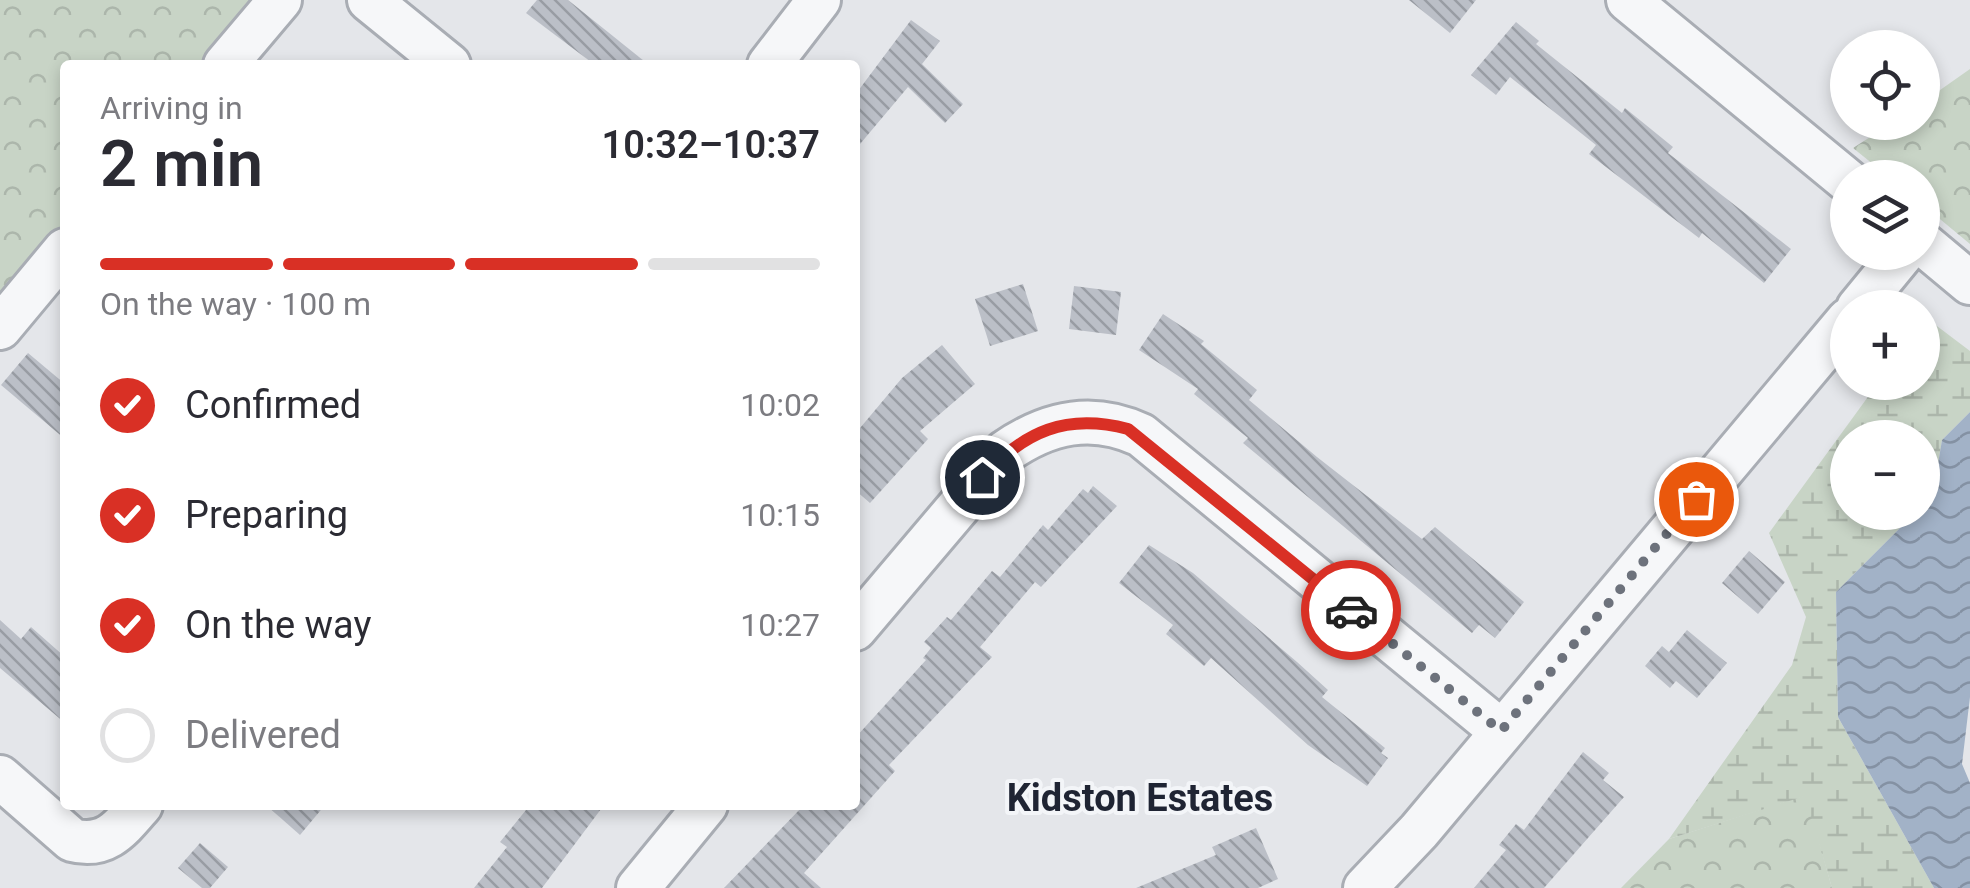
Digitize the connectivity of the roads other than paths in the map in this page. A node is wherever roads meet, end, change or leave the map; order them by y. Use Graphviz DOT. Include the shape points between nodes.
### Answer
graph roads {
  1 [pos="280,0"];
  2 [pos="369,0"];
  3 [pos="818,0"];
  4 [pos="1628,0"];
  5 [pos="229,60"];
  6 [pos="444,60"];
  7 [pos="773,60"];
  8 [pos="1830,166"];
  9 [pos="1940,258"];
  10 [pos="60,262"];
  11 [pos="1889,270"];
  12 [pos="1970,283"];
  13 [pos="1873,290"];
  14 [pos="0,328"];
  15 [pos="1830,341"];
  16 [pos="860,623"];
  17 [pos="1501,731"];
  18 [pos="0,777"];
  19 [pos="137,810"];
  20 [pos="702,810"];
  21 [pos="638,888"];
  22 [pos="1364,888"];
  1 -- 5 [label="street"];
  2 -- 6 [label="street"];
  3 -- 7 [label="street"];
  4 -- 8 [label="street"];
  9 -- 12 [label="street"];
  10 -- 14 [label="street"];
  11 -- 13 [label="street"];
  15 -- 17 [label="street"];
  16 -- 17 [label="street" via="1005,452 1058,424 1113,425 1141,435"];
  17 -- 22 [label="street"];
  18 -- 19 [label="street" via="83,843 117,833"];
  20 -- 21 [label="street"];
}
